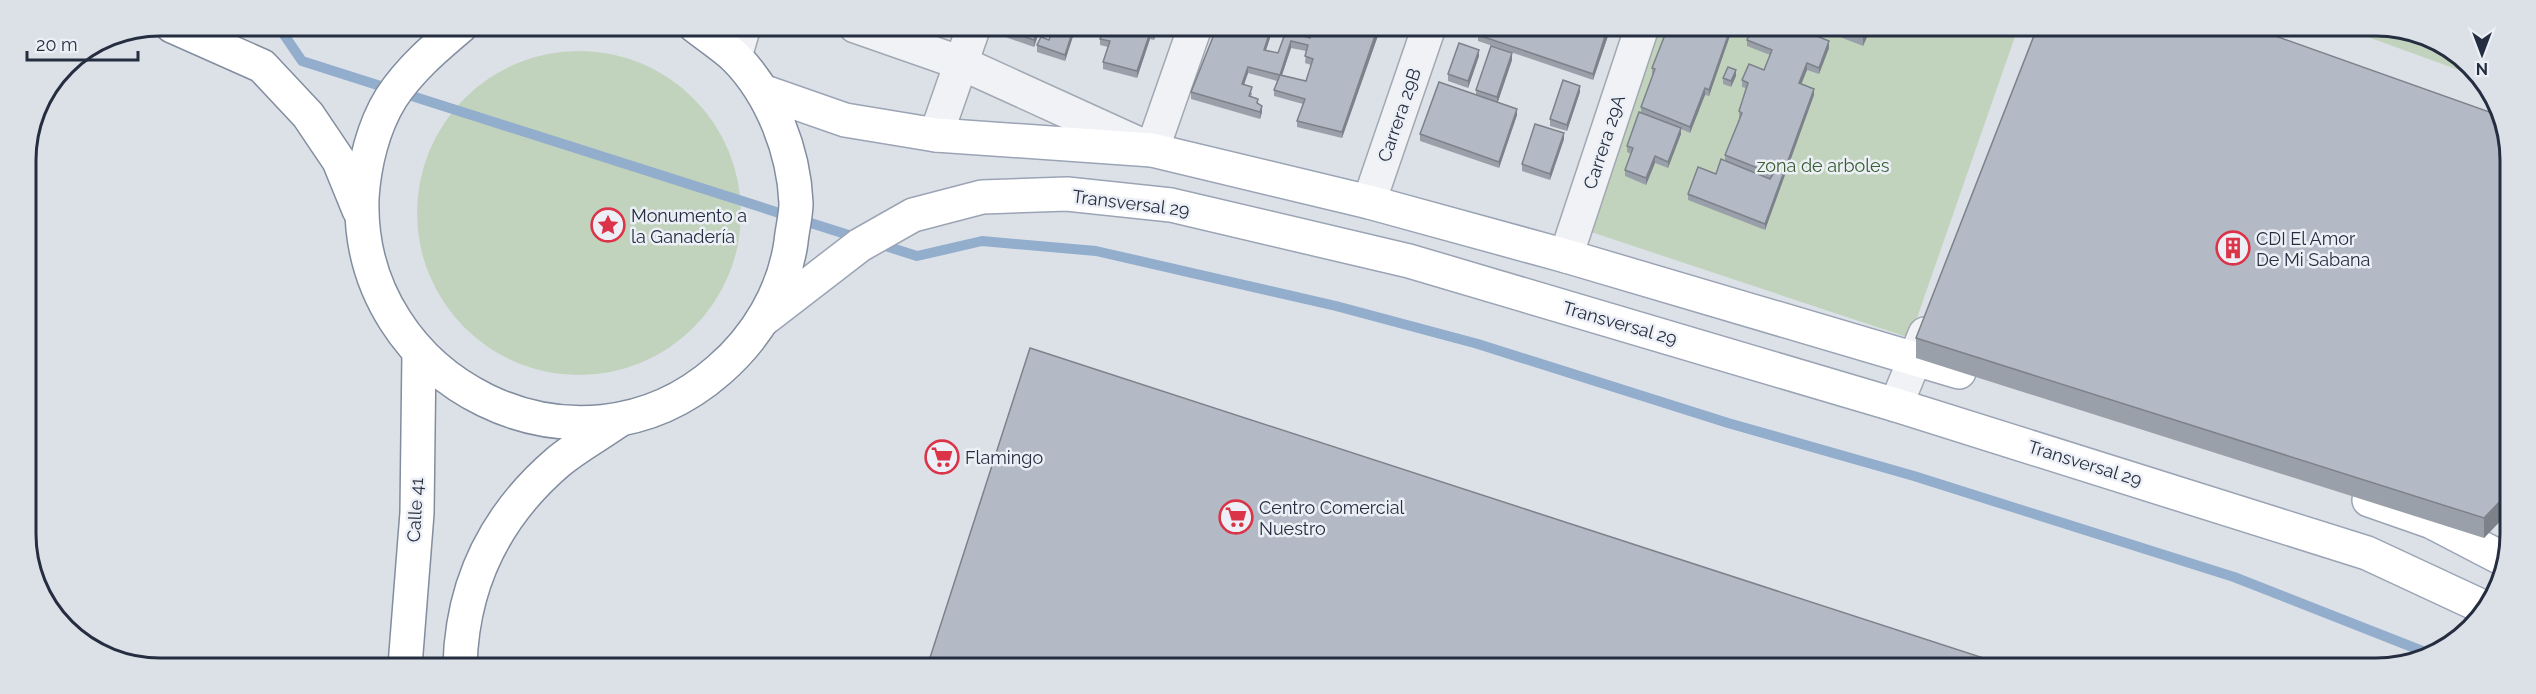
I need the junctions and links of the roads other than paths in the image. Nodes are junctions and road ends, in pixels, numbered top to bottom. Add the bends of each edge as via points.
1 (194, 36) edge
2 (449, 36) edge
3 (708, 36) edge
4 (741, 36) edge
5 (884, 36) edge
6 (970, 36) edge
7 (1192, 36) edge
8 (1426, 36) edge
9 (1639, 36) edge
10 (735, 57) junction
11 (961, 63) junction
12 (762, 91) junction
13 (936, 135) junction
14 (1152, 150) junction
15 (1369, 202) junction
16 (362, 218) junction
17 (1566, 256) junction
18 (1937, 303) edge
19 (764, 319) junction
20 (419, 353) junction
21 (1916, 358) junction
22 (1984, 379) edge
23 (1896, 405) junction
24 (622, 418) junction
25 (2344, 491) edge
26 (2498, 556) edge
27 (2478, 605) edge
28 (406, 658) edge
29 (460, 658) edge

1 - 16 main road via 262,66 308,115 339,161
2 - 16 main road via 422,58 390,99 370,146
3 - 10 main road
4 - 10 street
5 - 11 street
6 - 11 street
7 - 14 street
8 - 15 street, Carrera 29B
9 - 17 street, Carrera 29A
10 - 12 main road
11 - 13 street
11 - 14 street
12 - 13 main road via 845,120
12 - 19 main road via 787,145 796,204 788,264
13 - 14 main road
14 - 15 main road
15 - 17 main road
16 - 20 main road via 367,255 378,290 396,324
17 - 21 main road
18 - 21 street
19 - 23 main road, Transversal 29 via 860,244 913,215 982,197 1067,194 1171,205 1409,261
19 - 24 main road via 737,354 704,383 665,405
20 - 24 main road via 446,379 512,413 548,421 586,423
20 - 28 main road, Calle 41 via 417,513
21 - 22 main road
21 - 23 street
23 - 27 main road, Transversal 29 via 2367,553
24 - 29 main road via 558,462 521,498 493,536 471,587
25 - 26 main road via 2432,522

